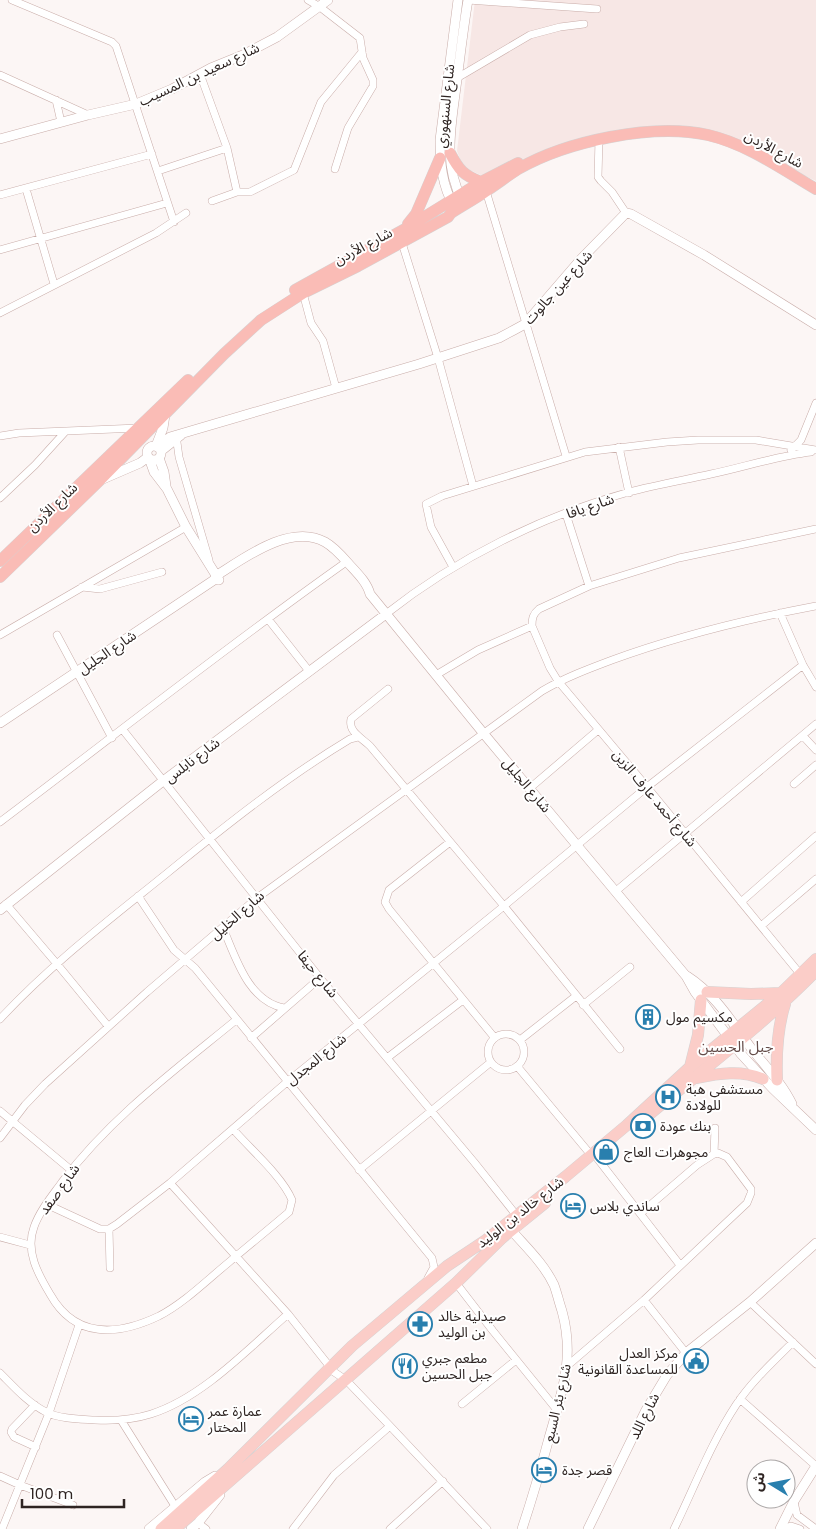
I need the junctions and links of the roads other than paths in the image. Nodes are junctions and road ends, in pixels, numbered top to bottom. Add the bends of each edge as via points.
1 (12, 0) edge
2 (308, 0) edge
3 (328, 0) edge
4 (458, 0) edge
5 (468, 0) edge
6 (320, 7) junction
7 (596, 9) dead end
8 (584, 24) dead end
9 (362, 52) junction
10 (200, 74) junction
11 (0, 75) edge
12 (457, 78) junction
13 (451, 89) junction
14 (56, 100) junction
15 (136, 104) junction
16 (88, 115) junction
17 (61, 122) junction
18 (0, 139) edge
19 (599, 139) junction
20 (227, 148) junction
21 (152, 154) junction
22 (445, 156) junction
23 (335, 169) dead end
24 (158, 172) junction
25 (816, 182) edge
26 (484, 187) junction
27 (26, 189) junction
28 (816, 189) edge
29 (237, 192) junction
30 (0, 195) edge
31 (212, 201) dead end
32 (167, 203) junction
33 (458, 203) junction
34 (186, 213) dead end
35 (626, 214) junction
36 (174, 222) junction
37 (405, 229) junction
38 (41, 239) junction
39 (402, 243) junction
40 (0, 250) edge
41 (54, 284) junction
42 (303, 293) junction
43 (0, 313) edge
44 (526, 323) junction
45 (816, 325) edge
46 (438, 358) junction
47 (336, 388) junction
48 (816, 402) edge
49 (165, 415) junction
50 (138, 428) junction
51 (65, 432) junction
52 (0, 436) edge
53 (178, 436) junction
54 (619, 447) junction
55 (793, 447) junction
56 (816, 450) edge
57 (155, 453) junction
58 (566, 456) junction
59 (787, 456) junction
60 (100, 480) junction
61 (473, 486) junction
62 (629, 493) junction
63 (0, 498) edge
64 (566, 514) junction
65 (186, 527) junction
66 (816, 529) edge
67 (0, 561) edge
68 (342, 565) junction
69 (453, 567) junction
70 (162, 572) dead end
71 (0, 577) edge
72 (215, 577) junction
73 (589, 586) junction
74 (82, 587) junction
75 (370, 594) junction
76 (816, 606) edge
77 (780, 613) junction
78 (386, 614) junction
79 (268, 619) junction
80 (532, 626) junction
81 (57, 635) dead end
82 (0, 636) edge
83 (803, 665) junction
84 (309, 671) junction
85 (76, 673) junction
86 (436, 675) junction
87 (558, 681) junction
88 (816, 687) edge
89 (388, 689) dead end
90 (0, 723) edge
91 (816, 724) edge
92 (123, 730) junction
93 (598, 730) junction
94 (484, 734) junction
95 (803, 736) junction
96 (358, 737) junction
97 (112, 738) junction
98 (816, 750) edge
99 (816, 765) edge
100 (163, 781) junction
101 (794, 784) dead end
102 (647, 787) junction
103 (530, 788) junction
104 (407, 790) junction
105 (0, 822) edge
106 (684, 833) junction
107 (816, 836) edge
108 (210, 839) junction
109 (450, 842) junction
110 (577, 845) junction
111 (816, 879) edge
112 (616, 891) junction
113 (138, 896) junction
114 (256, 898) junction
115 (741, 902) junction
116 (504, 906) junction
117 (3, 907) edge
118 (761, 926) junction
119 (222, 928) junction
120 (816, 959) edge
121 (186, 960) junction
122 (57, 964) junction
123 (433, 964) junction
124 (630, 967) dead end
125 (816, 971) edge
126 (801, 975) junction
127 (320, 978) junction
128 (576, 996) junction
129 (704, 996) junction
130 (784, 997) junction
131 (463, 1000) junction
132 (583, 1005) junction
133 (284, 1008) junction
134 (0, 1018) edge
135 (236, 1020) junction
136 (359, 1024) junction
137 (108, 1026) junction
138 (732, 1032) junction
139 (494, 1037) junction
140 (251, 1038) junction
141 (520, 1040) junction
142 (740, 1042) junction
143 (620, 1049) dead end
144 (387, 1058) junction
145 (491, 1062) junction
146 (517, 1066) junction
147 (690, 1067) junction
148 (696, 1078) junction
149 (764, 1079) junction
150 (777, 1080) junction
151 (287, 1082) junction
152 (793, 1107) junction
153 (0, 1111) edge
154 (431, 1111) junction
155 (12, 1121) junction
156 (715, 1128) dead end
157 (232, 1129) junction
158 (816, 1130) edge
159 (0, 1138) edge
160 (714, 1154) junction
161 (594, 1157) junction
162 (71, 1170) junction
163 (359, 1170) junction
164 (170, 1183) junction
165 (46, 1204) junction
166 (641, 1213) junction
167 (517, 1216) junction
168 (109, 1229) junction
169 (512, 1230) junction
170 (0, 1237) edge
171 (816, 1243) edge
172 (30, 1245) junction
173 (236, 1256) junction
174 (680, 1265) junction
175 (447, 1266) junction
176 (110, 1268) dead end
177 (456, 1283) junction
178 (424, 1285) junction
179 (644, 1300) junction
180 (750, 1302) junction
181 (288, 1314) junction
182 (79, 1325) junction
183 (793, 1342) junction
184 (686, 1353) junction
185 (516, 1360) junction
186 (816, 1364) edge
187 (330, 1366) junction
188 (567, 1366) junction
189 (0, 1373) edge
190 (321, 1378) junction
191 (346, 1380) junction
192 (334, 1390) junction
193 (740, 1399) junction
194 (462, 1404) dead end
195 (35, 1405) junction
196 (557, 1410) junction
197 (49, 1413) junction
198 (121, 1420) junction
199 (390, 1426) junction
200 (36, 1447) junction
201 (816, 1466) edge
202 (232, 1472) junction
203 (0, 1476) edge
204 (443, 1482) junction
205 (20, 1486) junction
206 (203, 1497) junction
207 (796, 1497) edge
208 (73, 1505) dead end
209 (175, 1506) junction
210 (790, 1509) edge
211 (796, 1509) edge
212 (194, 1526) edge
213 (2, 1529) edge
214 (149, 1529) edge
215 (160, 1529) edge
216 (174, 1529) edge
217 (206, 1529) edge
218 (293, 1529) edge
219 (390, 1529) edge
220 (487, 1529) edge
221 (522, 1529) edge
222 (588, 1529) edge
223 (674, 1529) edge
224 (781, 1529) edge
225 (800, 1529) edge
226 (816, 1529) edge

1 - 15 street via 114,44
2 - 6 street
3 - 6 street, شارع سعيد بن المسيب
4 - 13 street, شارع السنهوري
5 - 7 street
5 - 12 street, شارع السنهوري
6 - 9 street via 360,38
6 - 10 street, شارع سعيد بن المسيب via 277,37
8 - 12 street via 530,35
9 - 23 street via 373,86 348,128
9 - 29 street via 321,102 294,170 250,192
10 - 15 street, شارع سعيد بن المسيب
10 - 20 street
11 - 14 street
12 - 13 street, شارع السنهوري
13 - 22 street, شارع السنهوري via 450,135
14 - 16 street
14 - 17 street
15 - 16 street, شارع سعيد بن المسيب
15 - 21 street
16 - 17 street, شارع سعيد بن المسيب
17 - 18 street, شارع سعيد بن المسيب
19 - 26 highway, شارع الأردن via 560,151
19 - 28 highway, شارع الأردن via 668,131 708,135 756,154
19 - 35 street via 598,177
20 - 24 street
20 - 29 street
21 - 24 street
21 - 27 street
22 - 26 highway
22 - 33 street, شارع السنهوري
22 - 37 highway
24 - 32 street
25 - 26 highway, شارع الأردن via 734,137 709,129 677,125 622,129 569,142 505,168
26 - 33 highway, شارع الأردن
26 - 44 street
27 - 30 street
27 - 38 street
29 - 31 street
32 - 36 street
32 - 38 street
33 - 37 highway, شارع الأردن
33 - 39 highway, شارع الأردن via 448,217
34 - 36 street
35 - 44 street, شارع عين جالوت
35 - 45 street via 632,214 704,255
36 - 41 street
37 - 50 highway, شارع الأردن via 291,292 266,310 209,359
38 - 40 street
38 - 41 street
39 - 42 highway, شارع الأردن
39 - 46 street
41 - 43 street
42 - 47 street
42 - 49 highway, شارع الأردن via 252,328
44 - 46 street, شارع عين جالوت via 499,338
44 - 58 street
46 - 47 street, شارع عين جالوت
46 - 61 street
47 - 53 street, شارع عين جالوت
48 - 55 street via 801,440
49 - 57 street
49 - 60 highway, شارع الأردن
50 - 51 street
50 - 67 highway, شارع الأردن
51 - 52 street
51 - 63 street
53 - 57 street, شارع عين جالوت via 167,438
53 - 72 street via 179,457
54 - 55 street via 698,440 756,440
54 - 58 street
54 - 62 street
55 - 56 street
55 - 59 street
56 - 59 street, شارع يافا
57 - 60 street, شارع عين جالوت via 140,464
57 - 65 street via 154,472 167,489
58 - 61 street
59 - 62 street, شارع يافا
60 - 71 highway, شارع الأردن
61 - 69 street via 426,504 430,527
62 - 64 street, شارع يافا
64 - 69 street, شارع يافا via 501,541
64 - 73 street
65 - 72 street
65 - 74 street
66 - 73 street via 679,558
68 - 72 street, شارع الجليل via 327,549 300,540 272,548
68 - 75 street, شارع الجليل
68 - 79 street
69 - 78 street, شارع يافا
70 - 74 street via 100,589
72 - 75 street, شارع الجليل via 257,550 299,537 320,540 337,550 362,578
72 - 85 street, شارع الجليل
73 - 80 street via 536,612
74 - 82 street
75 - 78 street, شارع الجليل
76 - 77 street, شارع الخليل
77 - 83 street
77 - 87 street, شارع الخليل via 670,640
78 - 84 street, شارع نابلس
78 - 86 street, شارع الجليل
79 - 84 street
79 - 92 street
80 - 86 street via 478,650
80 - 87 street, شارع أحمد عارف الزين
81 - 85 street
83 - 88 street
83 - 102 street, شارع المجدل
84 - 100 street, شارع نابلس
85 - 90 street, شارع الجليل
85 - 97 street
86 - 94 street, شارع الجليل
87 - 93 street, شارع أحمد عارف الزين
87 - 94 street, شارع الخليل
89 - 96 street via 350,719
91 - 95 street
92 - 97 street
92 - 100 street, شارع حيفا
93 - 102 street, شارع أحمد عارف الزين
93 - 103 street
94 - 103 street, شارع الجليل
94 - 104 street, شارع الخليل
95 - 98 street
95 - 106 street
96 - 104 street via 370,746
96 - 108 street via 302,769
97 - 105 street
99 - 101 street
100 - 108 street, شارع حيفا
100 - 117 street, شارع نابلس
102 - 106 street, شارع أحمد عارف الزين
102 - 110 street, شارع المجدل
103 - 110 street, شارع الجليل
104 - 109 street
104 - 114 street, شارع الخليل
106 - 112 street
106 - 115 street, شارع أحمد عارف الزين
107 - 115 street
108 - 113 street
108 - 114 street, شارع حيفا
109 - 116 street
109 - 123 street via 394,886 385,902
110 - 112 street, شارع الجليل
110 - 116 street, شارع المجدل
111 - 118 street
112 - 129 street, شارع الجليل
113 - 121 street via 174,950
113 - 122 street
114 - 119 street, شارع الخليل
114 - 127 street, شارع حيفا
115 - 118 street, شارع أحمد عارف الزين
116 - 123 street, شارع المجدل
116 - 128 street
117 - 122 street
118 - 126 street, شارع أحمد عارف الزين
119 - 121 street, شارع الخليل
119 - 133 street via 252,987 268,1003
120 - 126 main road, شارع خالد بن الوليد
121 - 135 street
121 - 137 street, شارع الخليل
122 - 134 street
122 - 137 street
123 - 131 street
123 - 136 street, شارع المجدل
124 - 132 street
125 - 130 main road, شارع خالد بن الوليد
126 - 130 main road, شارع خالد بن الوليد
127 - 133 street
127 - 136 street, شارع حيفا
128 - 132 street
128 - 141 street
129 - 130 main road via 751,994
129 - 138 street, شارع الجليل
129 - 147 main road
130 - 138 main road, شارع خالد بن الوليد
130 - 142 main road, شارع خالد بن الوليد
130 - 150 main road via 777,1040
131 - 139 street
131 - 144 street
132 - 143 street
133 - 140 street
135 - 140 street
135 - 162 street, شارع صفد via 130,1108
136 - 144 street, شارع حيفا
136 - 151 street, شارع المجدل
137 - 155 street, شارع الخليل via 45,1084
138 - 142 street, شارع الجليل
138 - 147 main road, شارع خالد بن الوليد
139 - 141 street via 505,1033
139 - 145 street via 488,1049
140 - 151 street
141 - 146 street via 524,1054
142 - 148 main road, شارع خالد بن الوليد
142 - 149 street
142 - 150 street
144 - 154 street, شارع حيفا
145 - 146 street via 503,1070
145 - 154 street
146 - 161 street
147 - 161 main road, شارع خالد بن الوليد
148 - 149 main road via 729,1073
148 - 161 main road, شارع خالد بن الوليد
149 - 152 street
150 - 152 street
151 - 157 street, شارع المجدل
151 - 163 street
152 - 158 street
153 - 155 street
154 - 163 street
154 - 167 street, شارع حيفا
155 - 159 street, شارع الخليل
155 - 162 street
156 - 160 street
157 - 164 street, شارع المجدل
157 - 173 street via 280,1181 292,1200 289,1212
160 - 166 street
160 - 174 street via 727,1157 747,1182 751,1193 747,1203
161 - 166 street
161 - 167 main road, شارع خالد بن الوليد
161 - 169 main road, شارع خالد بن الوليد
162 - 165 street, شارع صفد
163 - 178 street via 432,1258 434,1267
164 - 168 street, شارع المجدل
164 - 173 street
165 - 168 street via 100,1229
165 - 172 street, شارع صفد via 34,1227
166 - 174 street
167 - 175 main road, شارع خالد بن الوليد
168 - 176 street
169 - 177 main road, شارع خالد بن الوليد
169 - 188 street, شارع بئر السبع via 542,1265 554,1286 566,1329
170 - 172 street
171 - 180 street, شارع اللد
172 - 182 street via 35,1264 52,1298
173 - 181 street
173 - 182 street via 183,1300 159,1315 112,1330
174 - 179 street
175 - 177 main road via 455,1271
175 - 178 main road, شارع خالد بن الوليد
177 - 185 street
177 - 191 main road, شارع خالد بن الوليد
178 - 187 main road, شارع خالد بن الوليد
179 - 184 street
179 - 188 street
180 - 183 street
180 - 184 street, شارع اللد
181 - 187 street
181 - 198 street via 188,1397 161,1411
182 - 197 street
183 - 186 street
183 - 193 street
184 - 222 street, شارع اللد via 660,1384
185 - 194 street
185 - 196 street
187 - 190 main road, شارع خالد بن الوليد
187 - 191 street
188 - 196 street, شارع بئر السبع
189 - 195 street
190 - 192 main road via 331,1381
190 - 202 main road, شارع خالد بن الوليد
191 - 192 main road, شارع خالد بن الوليد
191 - 199 street
192 - 202 main road, شارع خالد بن الوليد
193 - 201 street
193 - 223 street
195 - 197 street
195 - 200 street via 11,1432 14,1437
196 - 221 street, شارع بئر السبع
197 - 198 street via 81,1419
197 - 200 street
198 - 209 street
199 - 204 street
199 - 218 street via 334,1474
200 - 205 street
201 - 207 street
202 - 206 main road, شارع خالد بن الوليد
202 - 209 street, شارع خالد بن الوليد via 205,1482
202 - 212 street, شارع خالد بن الوليد
203 - 205 street
204 - 219 street
204 - 220 street
205 - 208 street
205 - 213 street
206 - 215 main road, شارع خالد بن الوليد
206 - 216 main road, شارع خالد بن الوليد
209 - 214 street, شارع خالد بن الوليد
210 - 224 street
211 - 226 street via 797,1515
212 - 217 street
224 - 225 street via 791,1526

